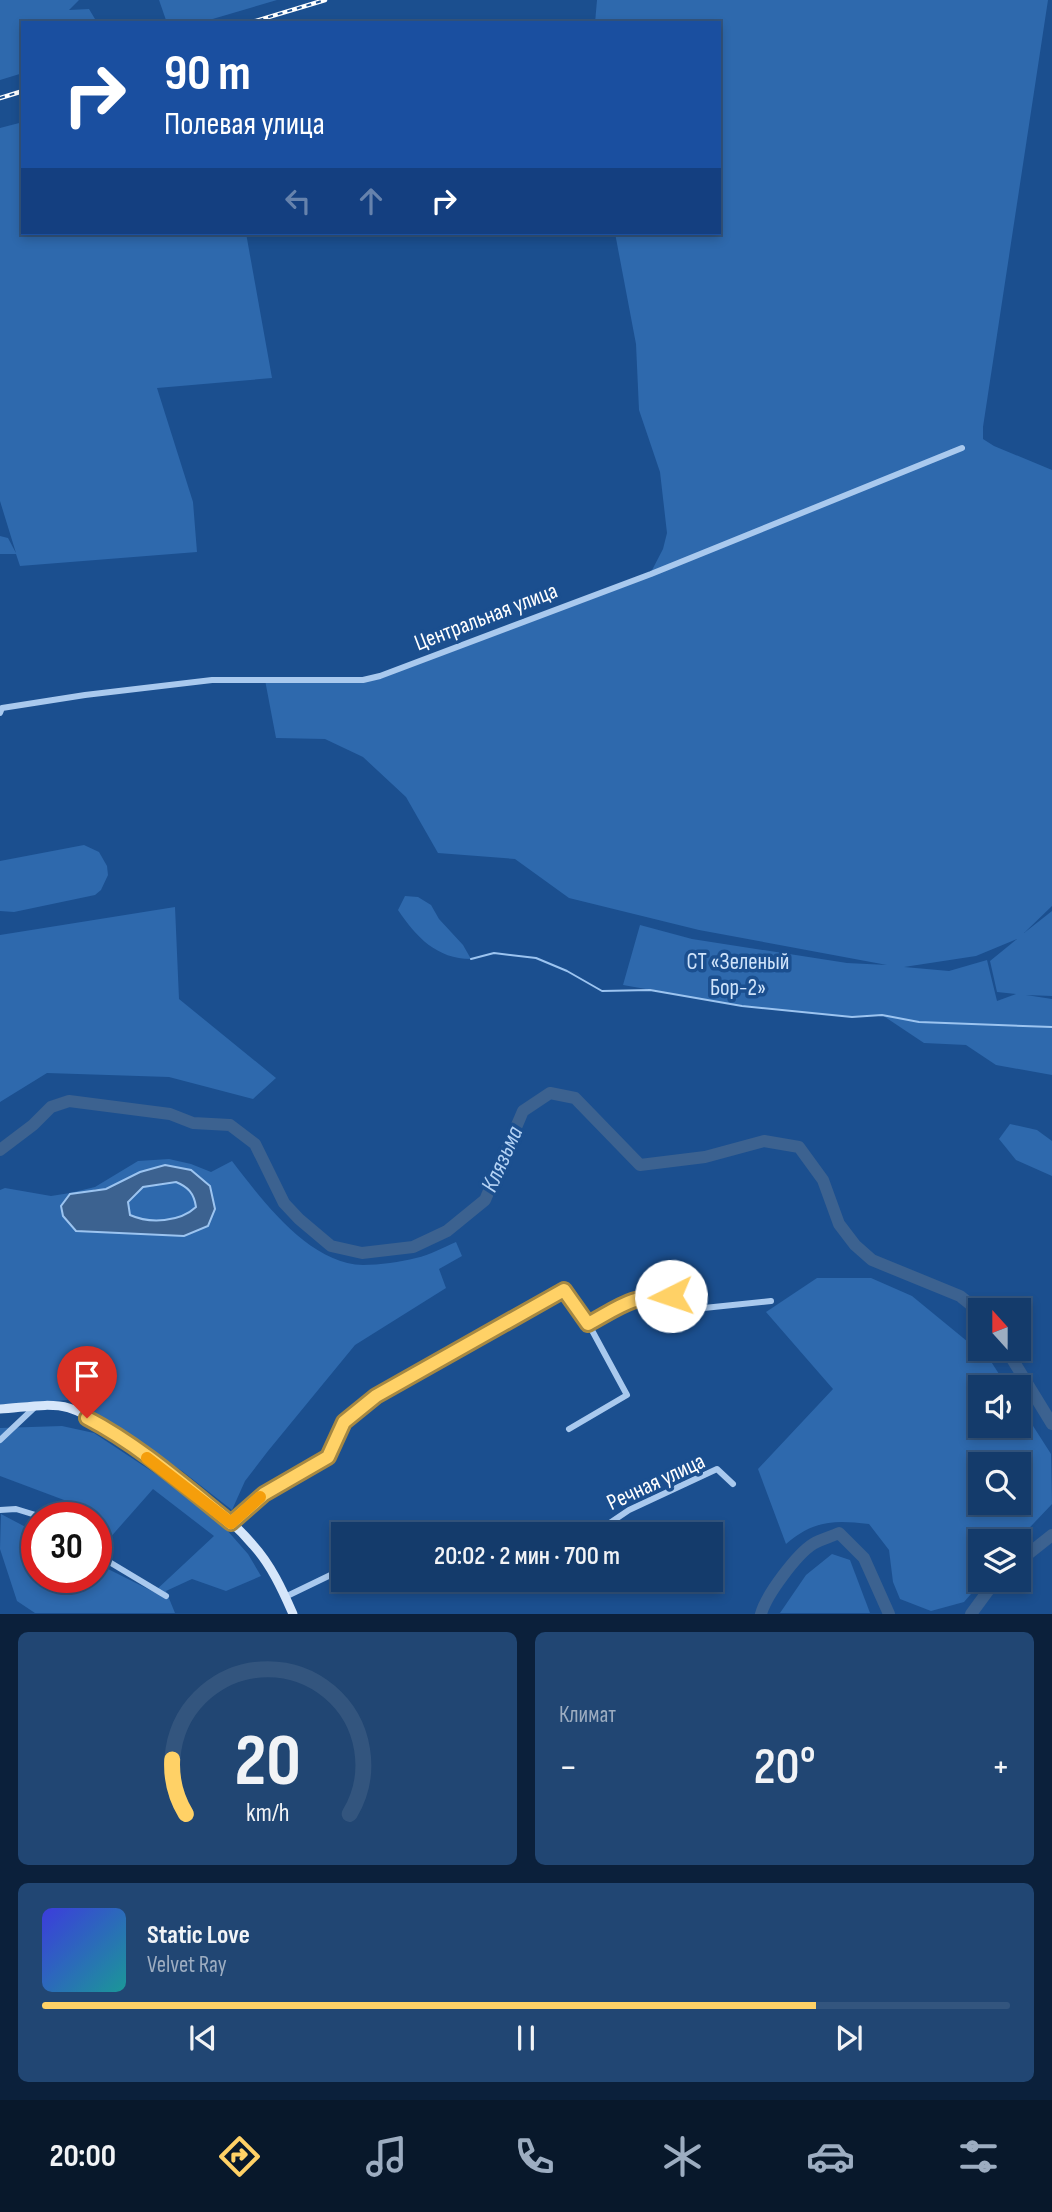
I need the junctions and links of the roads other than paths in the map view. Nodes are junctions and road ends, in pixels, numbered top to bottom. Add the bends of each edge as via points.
1 (961, 448) dead end
2 (0, 713) edge
3 (771, 1301) dead end
4 (588, 1324) junction
5 (35, 1407) junction
6 (0, 1409) edge
7 (569, 1429) dead end
8 (0, 1440) edge
9 (733, 1484) dead end
10 (0, 1510) edge
11 (21, 1511) edge
12 (611, 1522) edge
13 (231, 1523) junction
14 (112, 1564) edge
15 (331, 1575) edge
16 (166, 1596) dead end
17 (285, 1597) junction
18 (293, 1614) edge

1 - 2 street, Центральная улица via 650,574 380,676 363,680 212,680 53,699 2,708
3 - 4 street via 704,1308 695,1297 647,1296
4 - 7 street via 627,1395
4 - 13 street via 564,1290 431,1363 376,1396 344,1422 328,1457 264,1494
5 - 6 main road
5 - 8 street
5 - 13 main road via 69,1408 104,1427
9 - 12 street, Речная улица via 717,1469
10 - 11 street
13 - 17 main road via 253,1544
14 - 16 street
15 - 17 street
17 - 18 main road

